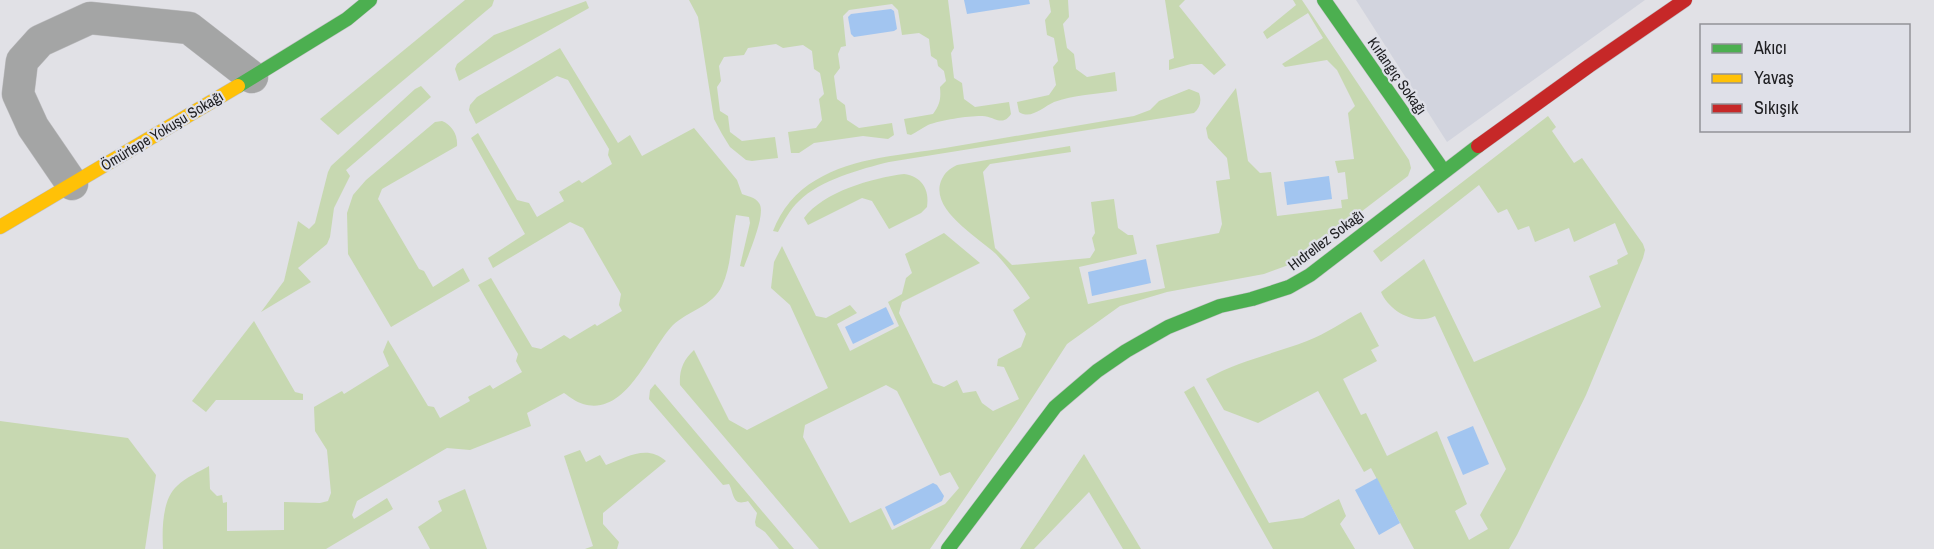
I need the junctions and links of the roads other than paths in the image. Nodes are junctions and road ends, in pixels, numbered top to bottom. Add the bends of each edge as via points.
1 (370, 0) edge
2 (1324, 0) edge
3 (1685, 0) edge
4 (252, 77) junction
5 (1443, 171) junction
6 (72, 184) junction
7 (0, 227) edge
8 (948, 549) edge

1 - 4 street, Ömürtepe Yokuşu Sokağı via 347,19
2 - 5 street, Kırlangıç Sokağı
3 - 5 street, Hıdrellez Sokağı via 1580,70
4 - 6 street, Ömürtepe Yokuşu Sokağı
4 - 6 street via 189,28 90,18 40,41 22,61 18,94 33,127
5 - 8 street, Hıdrellez Sokağı via 1310,275 1289,287 1220,306 1168,327 1097,371 1055,407
6 - 7 street, Ömürtepe Yokuşu Sokağı

